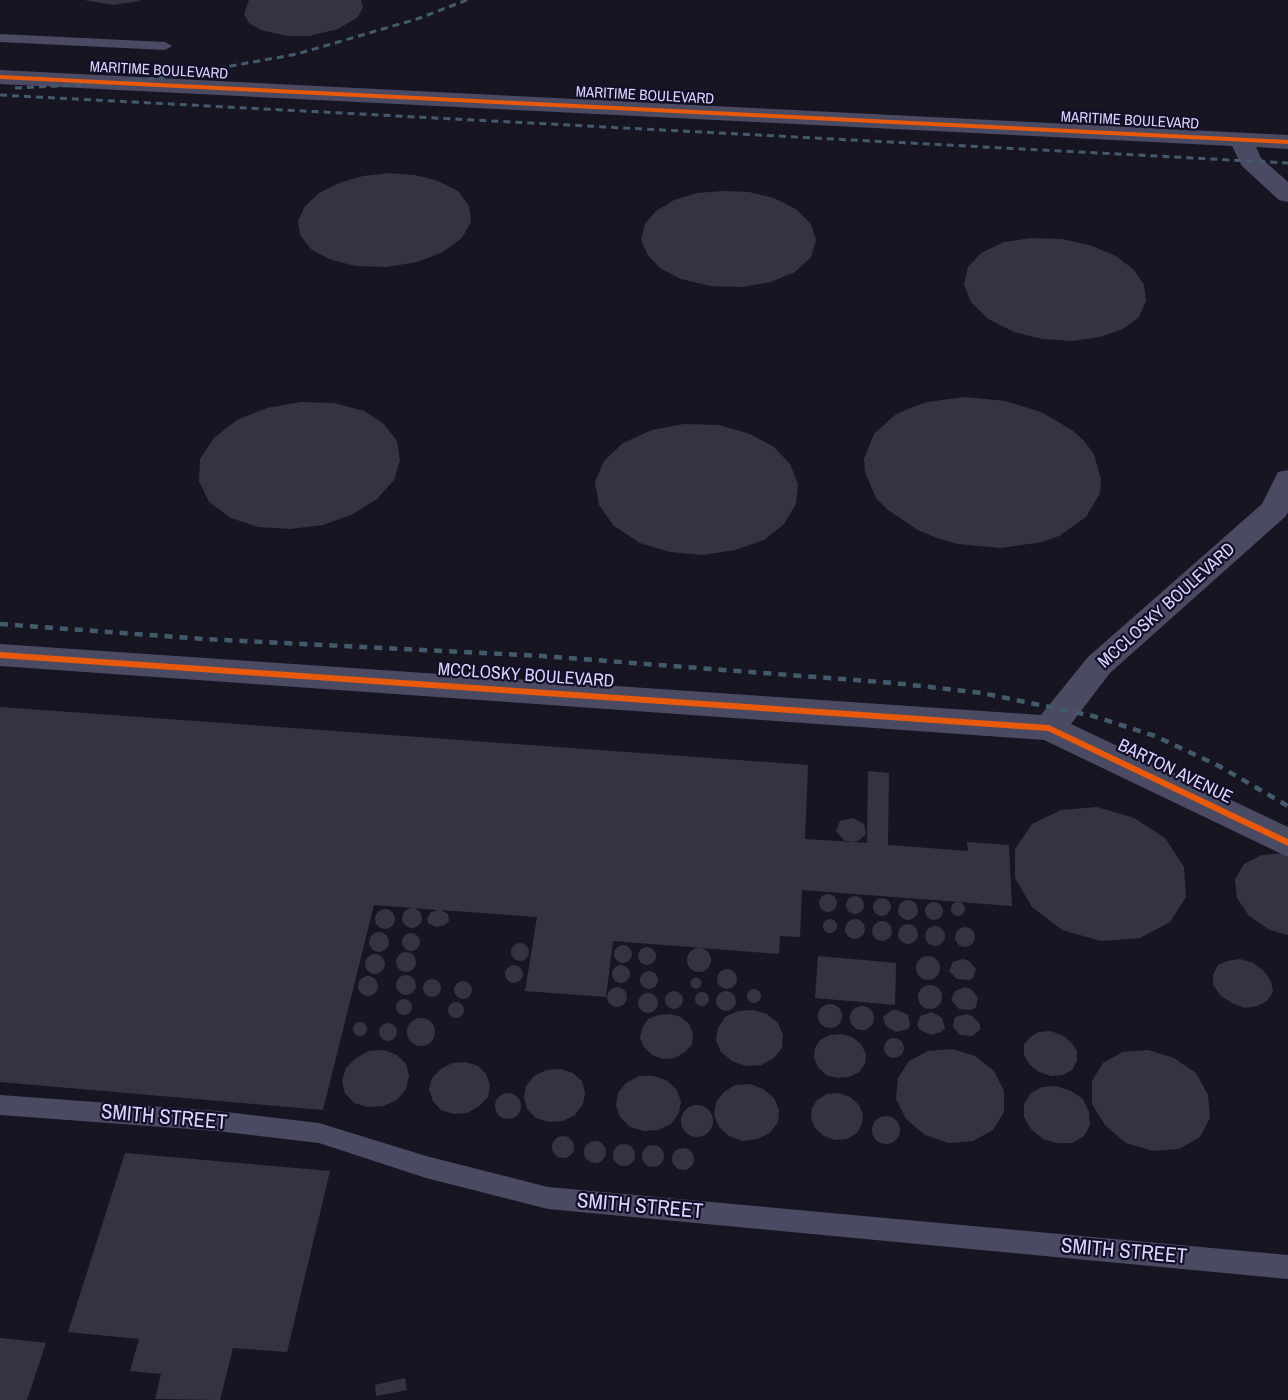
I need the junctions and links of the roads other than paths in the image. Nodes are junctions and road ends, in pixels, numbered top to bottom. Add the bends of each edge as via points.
1 (0, 38) edge
2 (165, 46) dead end
3 (0, 77) edge
4 (1241, 140) junction
5 (1288, 142) edge
6 (1288, 195) edge
7 (1288, 478) edge
8 (0, 655) edge
9 (1049, 728) junction
10 (1288, 843) edge
11 (0, 1105) edge
12 (1288, 1267) edge

1 - 2 lane
3 - 4 street, MARITIME BOULEVARD
4 - 5 street, MARITIME BOULEVARD
4 - 6 street via 1250,161
7 - 9 street, MCCLOSKY BOULEVARD via 1275,509 1099,665
8 - 9 street, MCCLOSKY BOULEVARD
9 - 10 street, BARTON AVENUE
11 - 12 lane, SMITH STREET via 217,1121 319,1133 426,1167 548,1198

